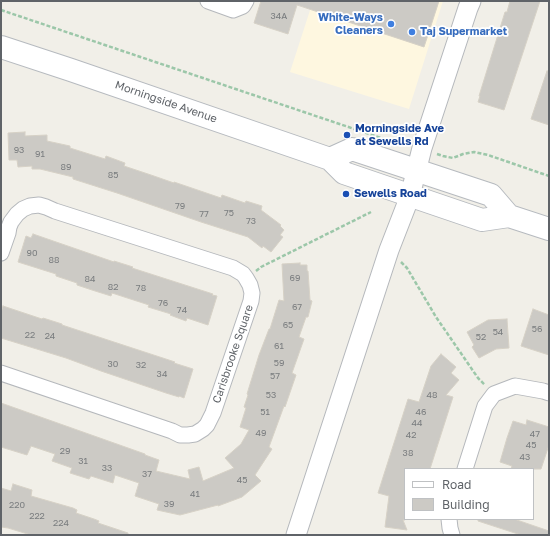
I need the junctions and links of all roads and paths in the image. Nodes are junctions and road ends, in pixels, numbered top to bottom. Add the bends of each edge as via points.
1 (208, 1) edge
2 (246, 1) edge
3 (471, 1) edge
4 (1, 10) edge
5 (1, 47) edge
6 (406, 141) dead end
7 (443, 156) dead end
8 (330, 159) junction
9 (416, 170) junction
10 (549, 176) edge
11 (410, 196) junction
12 (371, 212) dead end
13 (508, 216) junction
14 (549, 229) edge
15 (389, 250) junction
16 (1, 253) edge
17 (246, 278) junction
18 (1, 373) edge
19 (549, 393) edge
20 (494, 394) junction
21 (465, 468) edge
22 (449, 520) edge
23 (296, 535) edge
24 (452, 535) edge

1 - 2 street via 233,10 243,6
3 - 9 street
4 - 6 path via 393,142 403,139
5 - 8 main road, Morningside Avenue
7 - 10 path via 453,158 474,152
8 - 9 main road via 352,148
8 - 11 main road, Morningside Avenue via 344,173
9 - 11 street
9 - 13 main road via 491,195
11 - 13 main road, Morningside Avenue via 482,220
11 - 15 street
12 - 17 path via 260,267
13 - 14 main road, Morningside Avenue
15 - 20 path via 407,268 436,317 478,378
15 - 23 street
16 - 17 street via 8,228 17,214 30,206 38,205 232,268
17 - 18 street, Carisbrooke Square via 252,293 251,301 213,413 207,425 195,434 180,435
19 - 20 street via 515,386
20 - 21 street via 485,406
22 - 24 street

